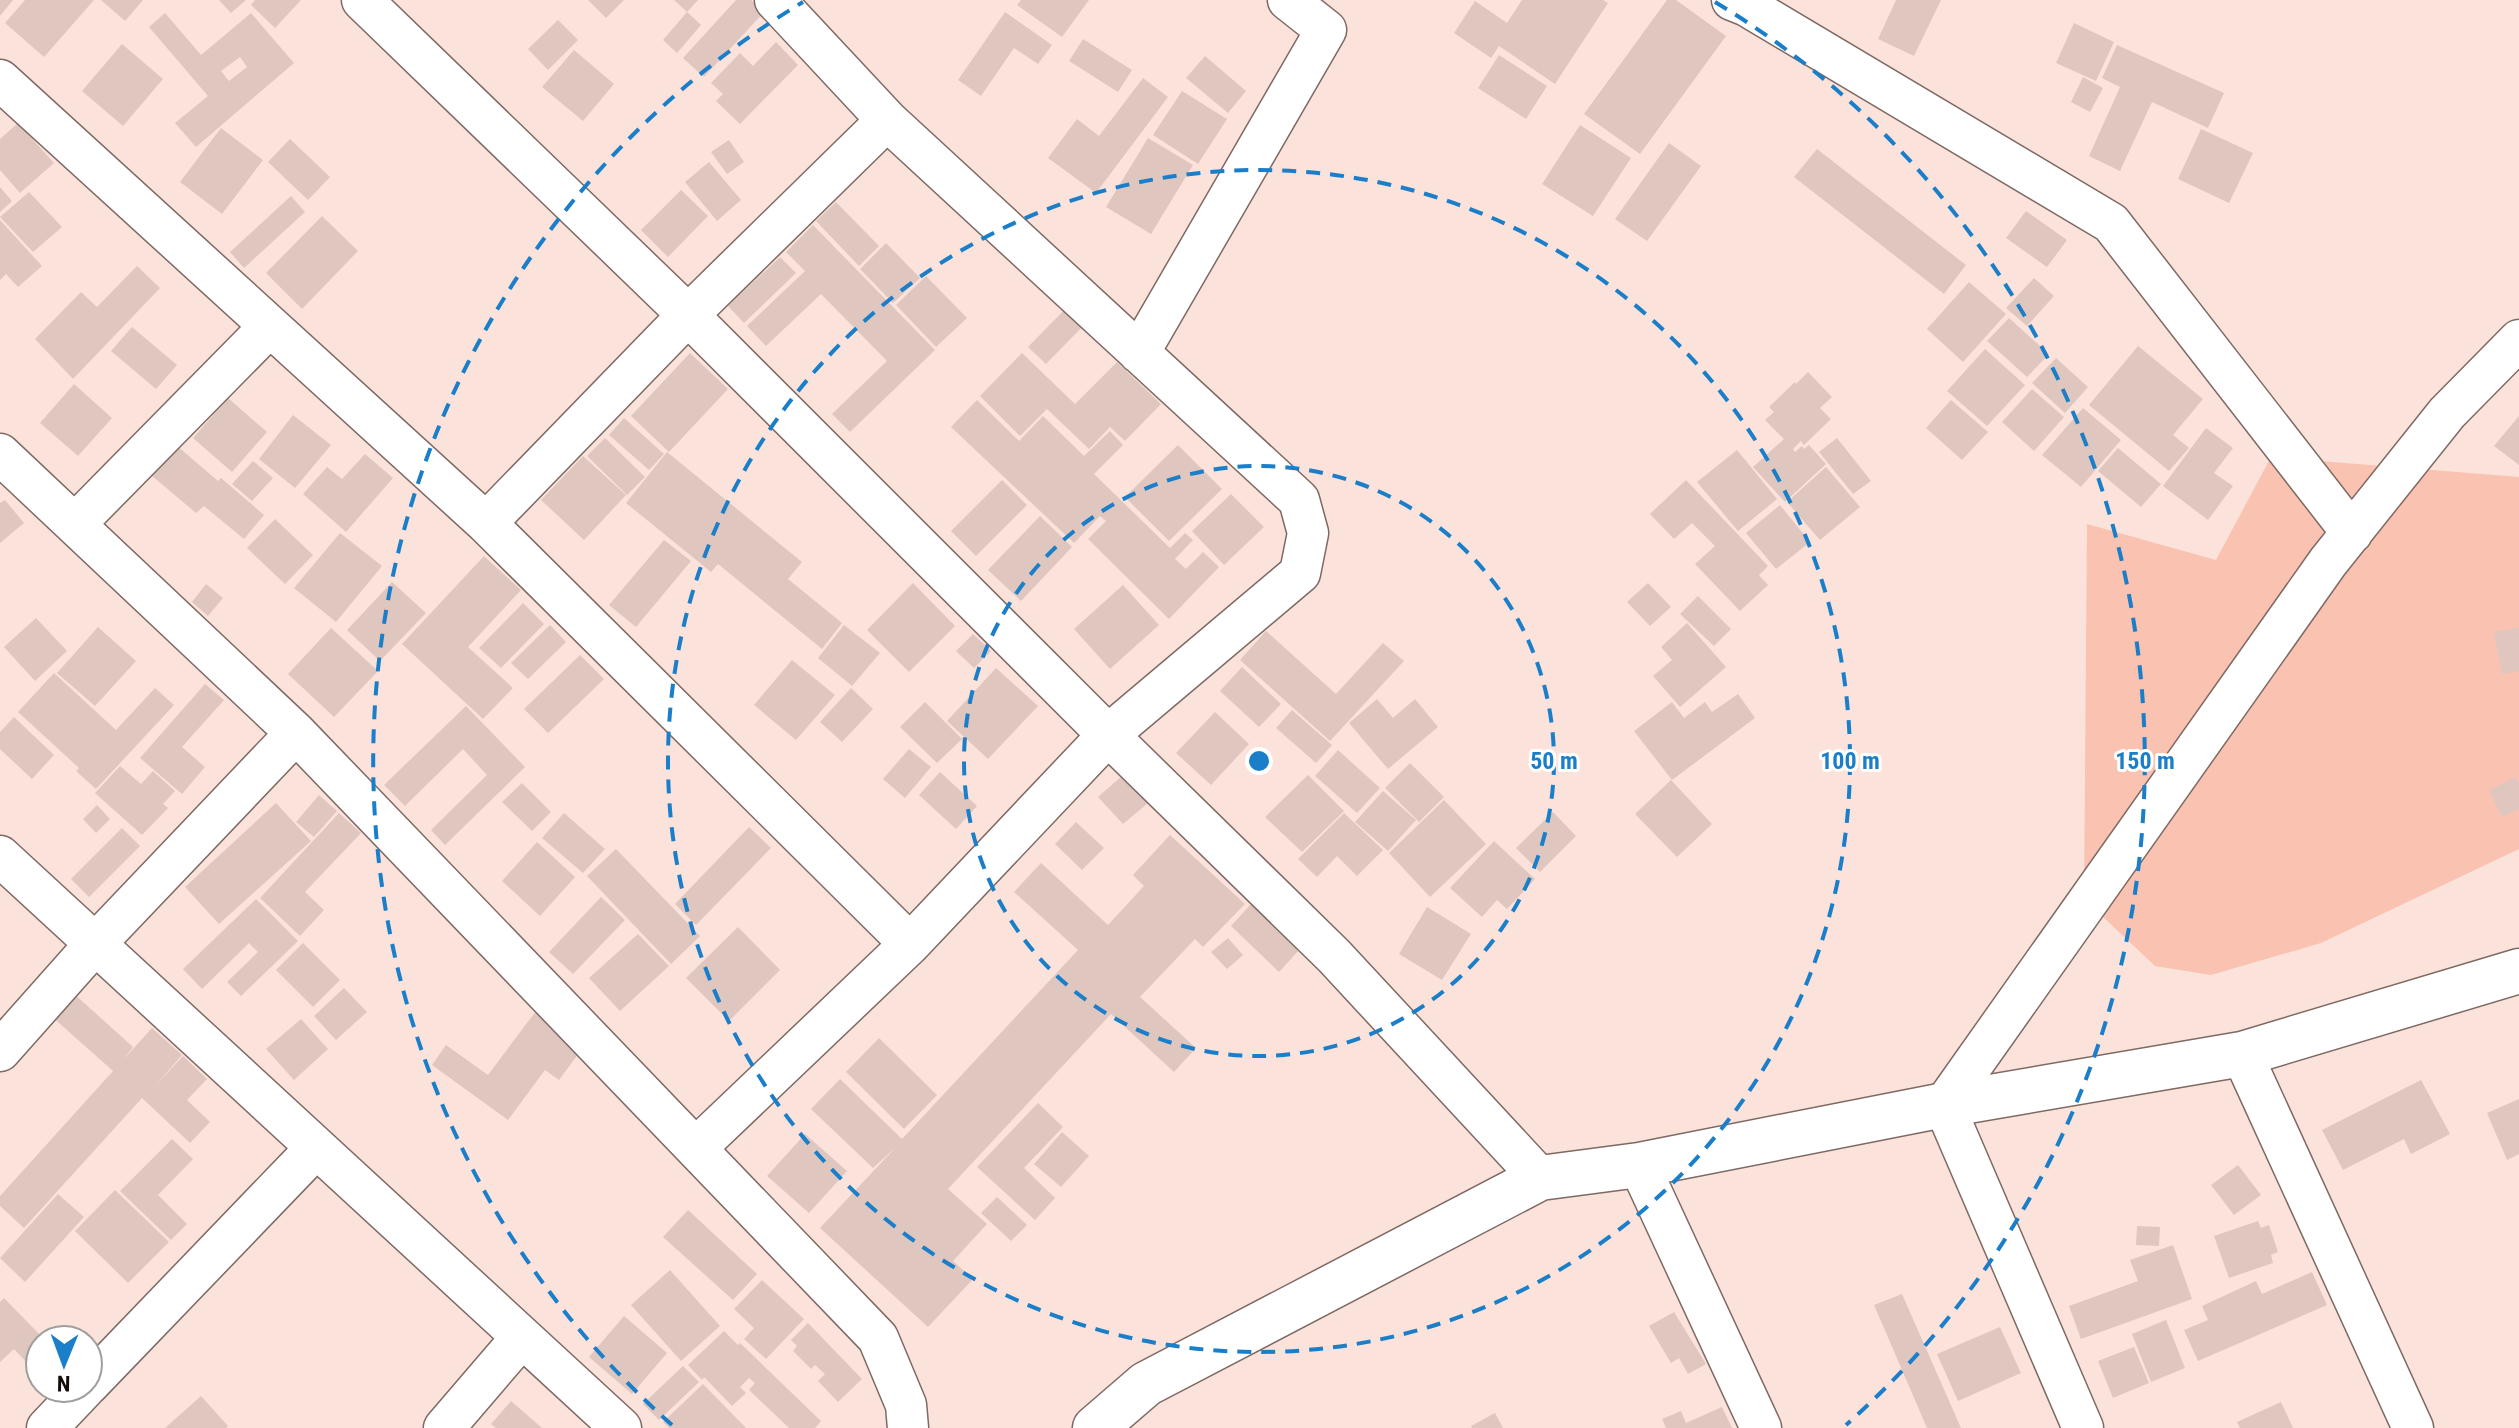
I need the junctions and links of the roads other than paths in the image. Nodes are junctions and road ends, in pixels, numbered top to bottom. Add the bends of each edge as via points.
1 (362, 0) edge
2 (775, 0) edge
3 (1288, 0) edge
4 (1732, 0) edge
5 (0, 80) edge
6 (887, 120) junction
7 (688, 315) junction
8 (270, 326) junction
9 (2519, 340) edge
10 (1139, 353) junction
11 (0, 454) edge
12 (486, 523) junction
13 (75, 524) junction
14 (2352, 533) junction
15 (296, 733) junction
16 (1108, 735) junction
17 (0, 856) edge
18 (95, 944) junction
19 (910, 944) junction
20 (2519, 971) edge
21 (0, 1051) edge
22 (2242, 1054) junction
23 (1944, 1105) junction
24 (316, 1148) junction
25 (696, 1148) junction
26 (1639, 1165) junction
27 (1540, 1178) junction
28 (522, 1337) junction
29 (104, 1369) edge
30 (70, 1404) edge
31 (47, 1428) edge
32 (444, 1428) edge
33 (621, 1428) edge
34 (908, 1428) edge
35 (1095, 1428) edge
36 (1761, 1428) edge
37 (2083, 1428) edge
38 (2413, 1428) edge

1 - 7 street
2 - 6 street
3 - 10 street via 1326,30
4 - 14 street via 2111,223
5 - 8 street
6 - 7 street
6 - 10 street
7 - 12 street
7 - 16 street
8 - 12 street
8 - 13 street
9 - 14 street via 2447,413
10 - 16 street via 1299,500 1308,533 1300,573
11 - 13 street
12 - 19 street
13 - 15 street
14 - 23 street
15 - 18 street
15 - 25 street
16 - 19 street
16 - 27 street via 1334,956
17 - 18 street
18 - 21 street
18 - 24 street
19 - 25 street
20 - 22 main road
22 - 23 main road
22 - 38 street
23 - 26 main road
23 - 37 street
24 - 28 street
24 - 29 street
25 - 34 street via 878,1338 906,1405
26 - 27 main road
26 - 36 street
27 - 35 main road via 1146,1384
28 - 32 street
28 - 33 street
30 - 31 street

